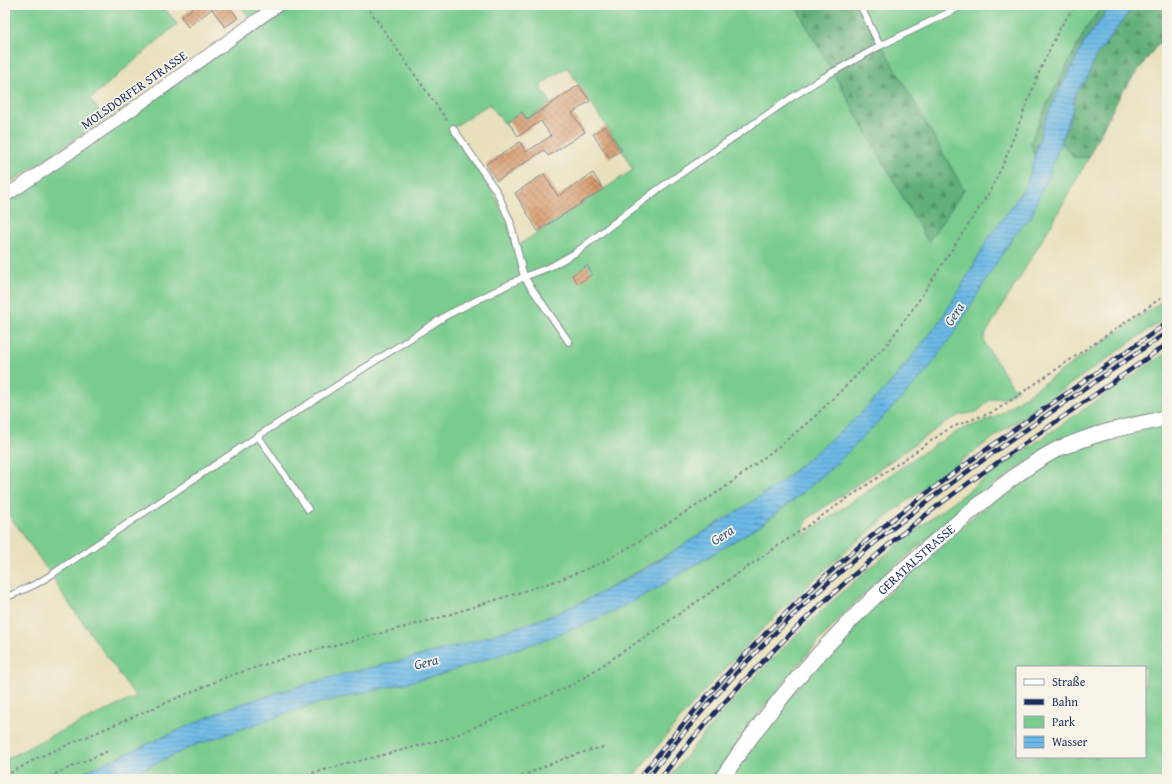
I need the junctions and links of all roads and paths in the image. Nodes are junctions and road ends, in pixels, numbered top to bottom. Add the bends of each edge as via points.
1 (278, 5) edge
2 (366, 5) edge
3 (860, 5) edge
4 (964, 5) edge
5 (1075, 5) edge
6 (880, 46) junction
7 (453, 128) joint
8 (5, 196) edge
9 (524, 278) junction
10 (1167, 294) edge
11 (569, 342) dead end
12 (1167, 418) edge
13 (258, 436) junction
14 (308, 509) dead end
15 (5, 598) edge
16 (605, 747) dead end
17 (108, 751) dead end
18 (5, 776) edge
19 (44, 779) edge
20 (288, 779) edge
21 (516, 779) edge
22 (722, 779) edge

1 - 8 street, MOLSDORFER STRASSE
2 - 7 path
3 - 6 lane
4 - 6 lane
5 - 18 path via 1060,28 1040,70 990,191 888,343 812,418 720,491 601,563 432,620 292,656 229,676 39,757
6 - 9 lane via 791,98 657,190 575,253
7 - 9 lane via 497,192 510,221
9 - 11 lane
9 - 13 lane via 446,315
10 - 20 path via 995,411 947,430 574,684 449,738
12 - 22 street, GERATALSTRASSE via 1090,436 1055,451 1021,472 973,510 916,557 815,658 761,723
13 - 14 lane
13 - 15 lane via 51,575
16 - 21 path via 556,762
17 - 19 path

